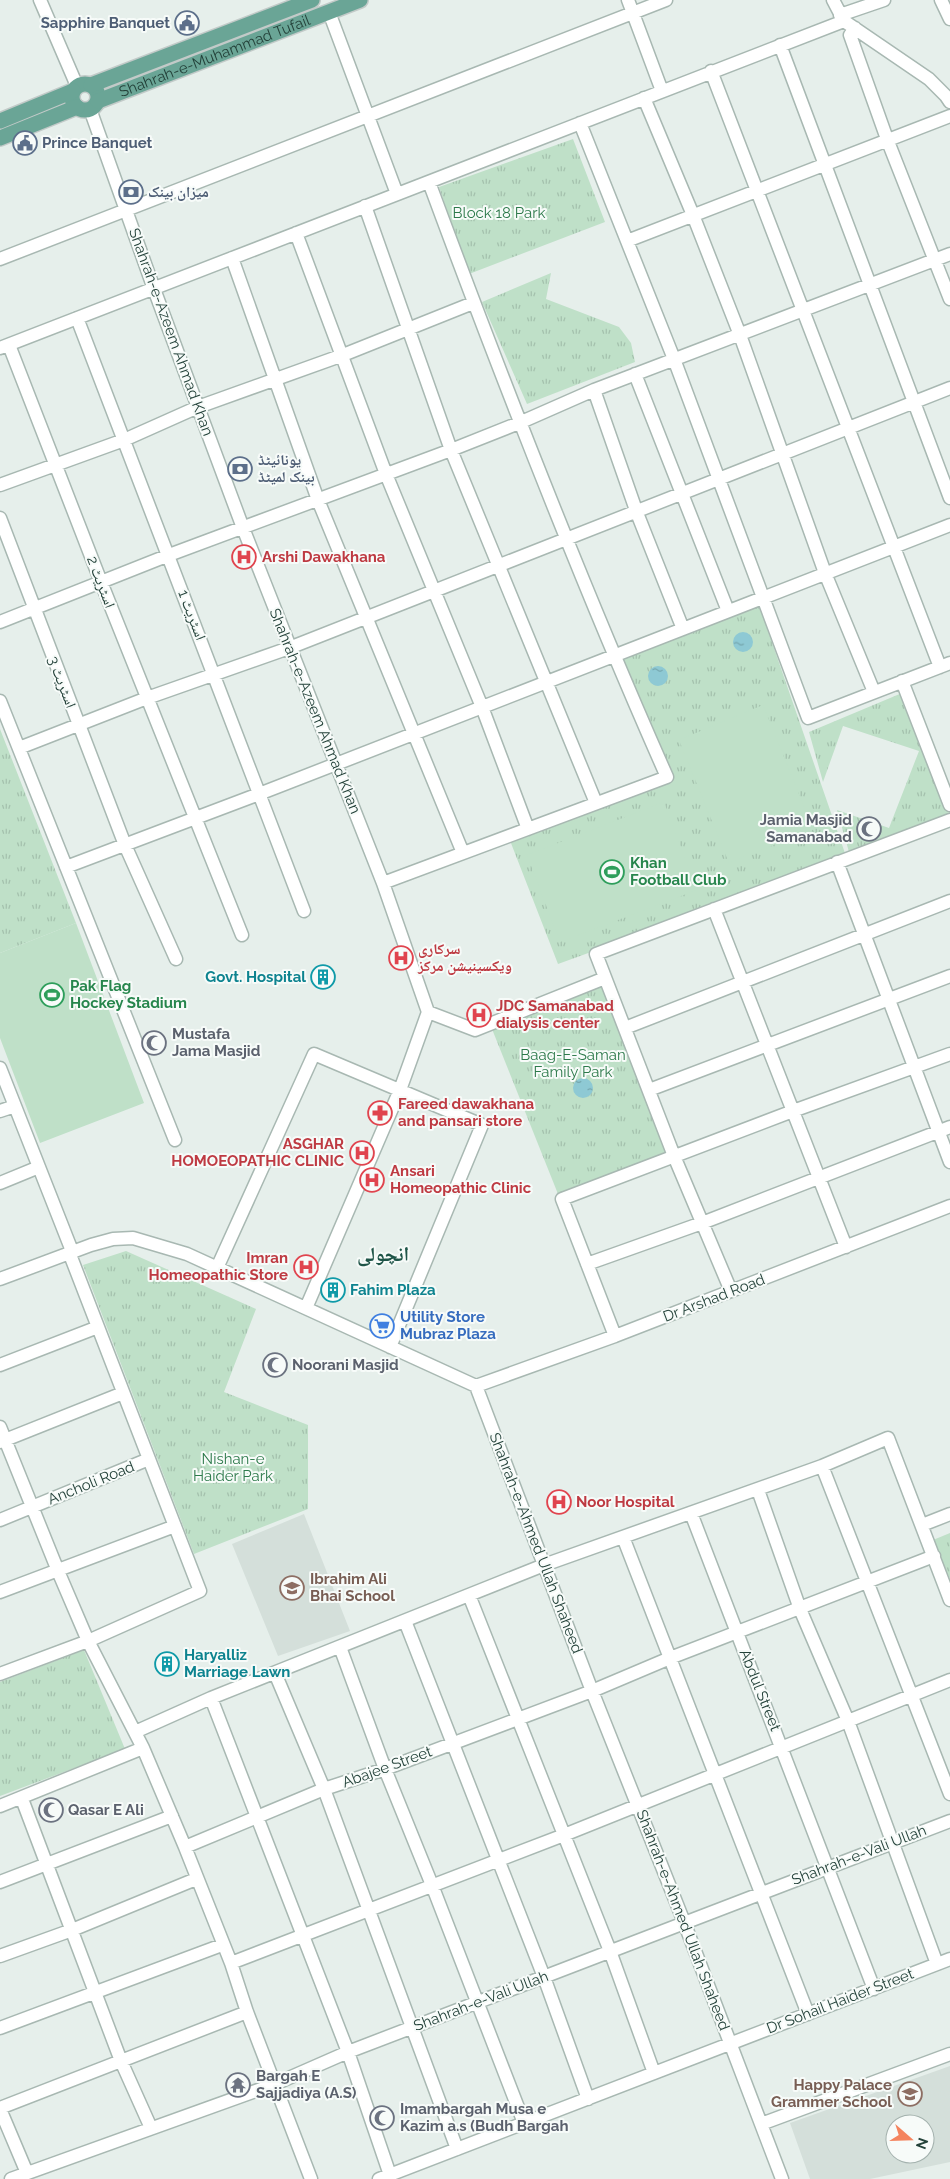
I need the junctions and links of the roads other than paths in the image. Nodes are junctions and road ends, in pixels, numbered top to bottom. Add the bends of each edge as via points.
1 (40, 0) edge
2 (312, 0) edge
3 (628, 0) edge
4 (666, 0) edge
5 (833, 0) edge
6 (884, 0) edge
7 (941, 0) edge
8 (352, 1) edge
9 (329, 12) junction
10 (633, 13) junction
11 (950, 19) edge
12 (846, 21) junction
13 (780, 45) junction
14 (711, 72) junction
15 (80, 87) junction
16 (662, 91) junction
17 (644, 98) junction
18 (950, 102) edge
19 (88, 106) junction
20 (369, 116) junction
21 (950, 116) edge
22 (0, 121) edge
23 (580, 123) junction
24 (0, 138) edge
25 (887, 139) junction
26 (824, 163) junction
27 (429, 182) junction
28 (756, 190) junction
29 (398, 194) junction
30 (365, 206) junction
31 (126, 210) junction
32 (693, 215) junction
33 (296, 233) junction
34 (627, 241) junction
35 (950, 254) edge
36 (232, 258) junction
37 (0, 259) edge
38 (934, 259) junction
39 (870, 285) junction
40 (154, 289) junction
41 (950, 298) edge
42 (473, 303) junction
43 (804, 309) junction
44 (77, 318) junction
45 (407, 328) junction
46 (740, 335) junction
47 (4, 347) edge
48 (343, 354) junction
49 (674, 359) junction
50 (635, 374) junction
51 (274, 379) junction
52 (950, 388) edge
53 (594, 390) junction
54 (914, 402) junction
55 (198, 407) junction
56 (519, 423) junction
57 (849, 428) junction
58 (124, 440) junction
59 (451, 450) junction
60 (784, 454) junction
61 (56, 465) junction
62 (386, 474) junction
63 (718, 479) junction
64 (0, 485) edge
65 (682, 493) junction
66 (950, 498) edge
67 (318, 500) junction
68 (637, 513) junction
69 (0, 518) edge
70 (950, 525) edge
71 (243, 528) junction
72 (566, 540) junction
73 (894, 547) junction
74 (169, 555) junction
75 (497, 566) junction
76 (825, 573) junction
77 (100, 582) junction
78 (433, 591) junction
79 (763, 597) junction
80 (34, 609) junction
81 (728, 611) junction
82 (366, 617) junction
83 (0, 622) edge
84 (683, 629) junction
85 (289, 648) junction
86 (613, 656) junction
87 (945, 665) edge
88 (214, 674) junction
89 (902, 681) junction
90 (546, 682) junction
91 (874, 692) junction
92 (147, 698) junction
93 (0, 701) edge
94 (482, 707) junction
95 (79, 725) junction
96 (414, 733) junction
97 (19, 748) junction
98 (336, 764) junction
99 (259, 794) junction
100 (596, 803) junction
101 (950, 805) edge
102 (194, 818) junction
103 (950, 820) edge
104 (528, 828) junction
105 (125, 845) junction
106 (463, 853) junction
107 (837, 862) junction
108 (66, 867) junction
109 (383, 883) junction
110 (950, 901) edge
111 (714, 909) junction
112 (304, 911) dead end
113 (242, 934) dead end
114 (864, 935) junction
115 (176, 959) dead end
116 (950, 976) edge
117 (605, 978) junction
118 (742, 982) junction
119 (889, 1001) junction
120 (428, 1012) junction
121 (625, 1028) junction
122 (767, 1045) junction
123 (950, 1054) edge
124 (0, 1068) edge
125 (914, 1068) junction
126 (400, 1090) junction
127 (649, 1090) junction
128 (15, 1106) junction
129 (0, 1111) edge
130 (793, 1111) junction
131 (944, 1129) edge
132 (175, 1140) dead end
133 (674, 1156) junction
134 (950, 1162) edge
135 (39, 1168) junction
136 (818, 1177) junction
137 (0, 1183) edge
138 (950, 1206) edge
139 (702, 1223) junction
140 (846, 1247) junction
141 (70, 1252) junction
142 (587, 1264) junction
143 (217, 1268) junction
144 (0, 1279) edge
145 (731, 1291) junction
146 (306, 1308) junction
147 (98, 1327) junction
148 (615, 1336) junction
149 (390, 1347) junction
150 (0, 1365) edge
151 (476, 1386) junction
152 (123, 1393) junction
153 (0, 1427) edge
154 (3, 1441) edge
155 (149, 1459) junction
156 (822, 1466) junction
157 (758, 1490) junction
158 (32, 1508) junction
159 (691, 1513) junction
160 (950, 1514) edge
161 (0, 1520) edge
162 (922, 1525) junction
163 (175, 1526) junction
164 (623, 1537) junction
165 (934, 1556) junction
166 (544, 1565) junction
167 (58, 1571) junction
168 (867, 1582) junction
169 (0, 1592) edge
170 (469, 1595) junction
171 (950, 1600) edge
172 (800, 1609) junction
173 (405, 1620) junction
174 (737, 1633) junction
175 (88, 1641) junction
176 (340, 1647) junction
177 (670, 1658) junction
178 (274, 1673) junction
179 (0, 1674) edge
180 (950, 1680) edge
181 (592, 1691) junction
182 (913, 1695) junction
183 (211, 1698) junction
184 (517, 1718) junction
185 (848, 1721) junction
186 (135, 1732) junction
187 (453, 1743) junction
188 (143, 1748) junction
189 (782, 1748) junction
190 (385, 1769) junction
191 (714, 1775) junction
192 (324, 1789) junction
193 (950, 1794) edge
194 (22, 1799) junction
195 (638, 1805) junction
196 (0, 1806) edge
197 (172, 1816) junction
198 (256, 1816) junction
199 (950, 1820) edge
200 (564, 1836) junction
201 (891, 1843) junction
202 (185, 1847) junction
203 (499, 1859) junction
204 (47, 1865) junction
205 (828, 1867) junction
206 (196, 1879) junction
207 (0, 1882) edge
208 (432, 1885) junction
209 (761, 1893) junction
210 (368, 1909) junction
211 (684, 1922) junction
212 (72, 1930) junction
213 (303, 1934) junction
214 (222, 1945) junction
215 (610, 1951) junction
216 (0, 1956) edge
217 (950, 1959) edge
218 (231, 1963) junction
219 (937, 1964) junction
220 (544, 1977) junction
221 (874, 1989) junction
222 (96, 1993) junction
223 (477, 2003) junction
224 (247, 2012) junction
225 (808, 2014) junction
226 (0, 2028) edge
227 (412, 2028) junction
228 (730, 2044) junction
229 (348, 2052) junction
230 (950, 2054) edge
231 (121, 2061) junction
232 (654, 2073) junction
233 (274, 2084) junction
234 (588, 2099) junction
235 (0, 2108) edge
236 (524, 2123) junction
237 (761, 2124) junction
238 (152, 2128) junction
239 (457, 2149) junction
240 (27, 2173) junction
241 (384, 2177) edge
242 (11, 2179) edge
243 (311, 2179) edge
244 (782, 2179) edge

1 - 15 street
2 - 15 main road, Shahrah-e-Muhammad Tufail
3 - 10 street
4 - 10 street
5 - 12 street
6 - 12 street
7 - 11 street
8 - 9 main road, Shahrah-e-Muhammad Tufail
9 - 19 main road, Shahrah-e-Muhammad Tufail
9 - 20 street
10 - 16 street
10 - 20 street
12 - 13 street
12 - 18 street via 930,80
12 - 25 street
13 - 14 street
13 - 26 street
14 - 16 street
14 - 28 street
15 - 19 main road via 72,100
15 - 19 main road via 97,92
15 - 22 main road, Shahrah-e-Muhammad Tufail
16 - 17 street
17 - 23 street
17 - 32 street
19 - 24 main road, Shahrah-e-Muhammad Tufail
19 - 31 street, Shahrah-e-Azeem Ahmad Khan
20 - 29 street
20 - 31 street
21 - 25 street
23 - 27 street
23 - 34 street
25 - 26 street
25 - 38 street
26 - 28 street
26 - 39 street
27 - 29 street
27 - 42 street
28 - 32 street
28 - 43 street
29 - 30 street
30 - 33 street
30 - 45 street
31 - 37 street
31 - 40 street, Shahrah-e-Azeem Ahmad Khan
32 - 34 street
32 - 46 street
33 - 36 street
33 - 48 street
34 - 49 street
35 - 38 street
36 - 40 street
36 - 51 street
38 - 39 street
38 - 41 street
39 - 43 street
39 - 54 street
40 - 44 street
40 - 55 street, Shahrah-e-Azeem Ahmad Khan
42 - 45 street
42 - 56 street
43 - 46 street
43 - 57 street
44 - 47 street
44 - 58 street, اسٹریٹ 1
45 - 48 street
45 - 59 street
46 - 49 street
46 - 60 street
47 - 61 street, اسٹریٹ 2
48 - 51 street
48 - 62 street
49 - 50 street
49 - 63 street
50 - 53 street
50 - 65 street
51 - 55 street
51 - 67 street
52 - 54 street
53 - 56 street
53 - 68 street
54 - 57 street
54 - 66 street
55 - 58 street
55 - 71 street, Shahrah-e-Azeem Ahmad Khan
56 - 59 street
56 - 72 street
57 - 60 street
57 - 73 street
58 - 61 street
58 - 74 street, اسٹریٹ 1
59 - 62 street
59 - 75 street
60 - 63 street
60 - 76 street
61 - 64 street
61 - 77 street, اسٹریٹ 2
62 - 67 street
62 - 78 street
63 - 65 street
63 - 79 street
65 - 68 street
65 - 81 street
67 - 71 street
67 - 82 street
68 - 72 street
68 - 84 street
69 - 80 street, اسٹریٹ 3
70 - 73 street
71 - 74 street
71 - 85 street, Shahrah-e-Azeem Ahmad Khan
72 - 75 street
72 - 86 street
73 - 76 street
73 - 87 street
74 - 77 street
74 - 88 street, اسٹریٹ 1
75 - 78 street
75 - 90 street
76 - 79 street
76 - 91 street
77 - 80 street
77 - 92 street, اسٹریٹ 2
78 - 82 street
78 - 94 street
79 - 81 street
79 - 91 street via 808,718
80 - 83 street
80 - 95 street, اسٹریٹ 3
81 - 84 street
82 - 85 street
82 - 96 street
84 - 86 street
85 - 88 street
85 - 98 street, Shahrah-e-Azeem Ahmad Khan
86 - 90 street
86 - 100 street via 667,777
87 - 89 street
88 - 92 street
88 - 99 street, اسٹریٹ 1
89 - 91 street
89 - 101 street
90 - 94 street
90 - 100 street
92 - 95 street
92 - 102 street, اسٹریٹ 2
93 - 97 street
94 - 96 street
94 - 104 street
95 - 97 street
95 - 105 street, اسٹریٹ 3
96 - 98 street
96 - 106 street
97 - 108 street
98 - 99 street
98 - 109 street, Shahrah-e-Azeem Ahmad Khan
99 - 102 street
99 - 112 street, اسٹریٹ 1
100 - 104 street
102 - 105 street
102 - 113 street, اسٹریٹ 2
103 - 107 street
104 - 106 street
105 - 108 street
105 - 115 street, اسٹریٹ 3
106 - 109 street
107 - 111 street
107 - 114 street
108 - 132 street
109 - 120 street, Shahrah-e-Azeem Ahmad Khan
110 - 114 street
111 - 117 street via 596,954
111 - 118 street
114 - 118 street
114 - 119 street
116 - 119 street
117 - 120 street via 476,1030
117 - 121 street
118 - 121 street
118 - 122 street
119 - 122 street
119 - 125 street
120 - 126 street
121 - 127 street
122 - 127 street
122 - 130 street
123 - 125 street
124 - 128 street
125 - 130 street
125 - 131 street
126 - 143 street via 314,1054
126 - 146 street
126 - 149 street via 482,1125
127 - 133 street
128 - 129 street
128 - 135 street
130 - 133 street
130 - 136 street
131 - 134 street
131 - 136 street
133 - 139 street
133 - 142 street via 562,1199
135 - 137 street
135 - 141 street
136 - 139 street
136 - 140 street
138 - 140 street, Dr Arshad Road
139 - 142 street
139 - 145 street
140 - 145 street, Dr Arshad Road
141 - 143 street via 113,1239 133,1238 187,1254
141 - 144 street
141 - 147 street
142 - 148 street
143 - 146 street
145 - 148 street, Dr Arshad Road
146 - 149 street
147 - 150 street
147 - 152 street
148 - 151 street, Dr Arshad Road
149 - 151 street
151 - 166 street, Shahrah-e-Ahmed Ullah Shaheed
152 - 154 street
152 - 155 street
153 - 154 street
154 - 158 street
155 - 158 street, Ancholi Road
155 - 163 street
156 - 157 street
156 - 162 street via 888,1438
156 - 168 street
157 - 159 street
157 - 172 street
158 - 161 street, Ancholi Road
158 - 167 street
159 - 164 street
159 - 174 street, Abdul Street
160 - 162 street
162 - 165 street
163 - 167 street
163 - 175 street via 200,1591
164 - 166 street
164 - 177 street
165 - 168 street, Abajee Street
165 - 171 street
166 - 170 street
166 - 181 street, Shahrah-e-Ahmed Ullah Shaheed
167 - 169 street
167 - 175 street
168 - 172 street, Abajee Street
168 - 182 street
170 - 173 street
170 - 184 street
172 - 174 street, Abajee Street
172 - 185 street
173 - 176 street
173 - 187 street
174 - 177 street, Abajee Street
174 - 189 street, Abdul Street
175 - 179 street
175 - 186 street
176 - 178 street
176 - 190 street
177 - 181 street, Abajee Street
177 - 191 street
178 - 183 street
178 - 192 street
180 - 182 street
181 - 184 street, Abajee Street
181 - 195 street, Shahrah-e-Ahmed Ullah Shaheed
182 - 185 street
182 - 193 street
183 - 186 street
183 - 198 street
184 - 187 street, Abajee Street
184 - 200 street
185 - 189 street
185 - 201 street
186 - 188 street
187 - 190 street, Abajee Street
187 - 203 street
188 - 194 street
188 - 197 street
189 - 191 street
189 - 205 street, Abdul Street
190 - 192 street, Abajee Street
190 - 208 street
191 - 195 street
191 - 209 street
192 - 198 street, Abajee Street
192 - 210 street
194 - 196 street
194 - 204 street
195 - 200 street
195 - 211 street, Shahrah-e-Ahmed Ullah Shaheed
197 - 202 street
197 - 204 street
198 - 202 street, Abajee Street
198 - 213 street
199 - 201 street, Shahrah-e-Vali Ullah
200 - 203 street
200 - 215 street
201 - 205 street, Shahrah-e-Vali Ullah
201 - 219 street
202 - 206 street
203 - 208 street
203 - 220 street
204 - 207 street
204 - 212 street
205 - 209 street, Shahrah-e-Vali Ullah
205 - 221 street, Abdul Street
206 - 212 street
206 - 214 street
208 - 210 street
208 - 223 street
209 - 211 street, Shahrah-e-Vali Ullah
209 - 225 street
210 - 213 street
210 - 227 street
211 - 215 street, Shahrah-e-Vali Ullah
211 - 228 street, Shahrah-e-Ahmed Ullah Shaheed
212 - 216 street
212 - 222 street
213 - 218 street
213 - 229 street
214 - 218 street
214 - 222 street
215 - 220 street, Shahrah-e-Vali Ullah
215 - 232 street
217 - 219 street, Dr Sohail Haider Street
218 - 224 street
219 - 221 street, Dr Sohail Haider Street
220 - 223 street, Shahrah-e-Vali Ullah
220 - 234 street
221 - 225 street, Dr Sohail Haider Street
222 - 226 street
222 - 231 street
223 - 227 street, Shahrah-e-Vali Ullah
223 - 236 street
224 - 231 street
224 - 233 street
225 - 228 street, Dr Sohail Haider Street
227 - 229 street, Shahrah-e-Vali Ullah
227 - 239 street
228 - 232 street, Dr Sohail Haider Street
228 - 237 street, Shahrah-e-Ahmed Ullah Shaheed
229 - 233 street, Shahrah-e-Vali Ullah
229 - 241 street
230 - 237 street
231 - 235 street
231 - 238 street
232 - 234 street, Dr Sohail Haider Street
233 - 238 street, Shahrah-e-Vali Ullah
233 - 243 street
234 - 236 street, Dr Sohail Haider Street
235 - 240 street
236 - 239 street, Dr Sohail Haider Street
237 - 244 street, Shahrah-e-Ahmed Ullah Shaheed
238 - 240 street, Shahrah-e-Vali Ullah
239 - 241 street, Dr Sohail Haider Street
240 - 242 street, Shahrah-e-Vali Ullah

